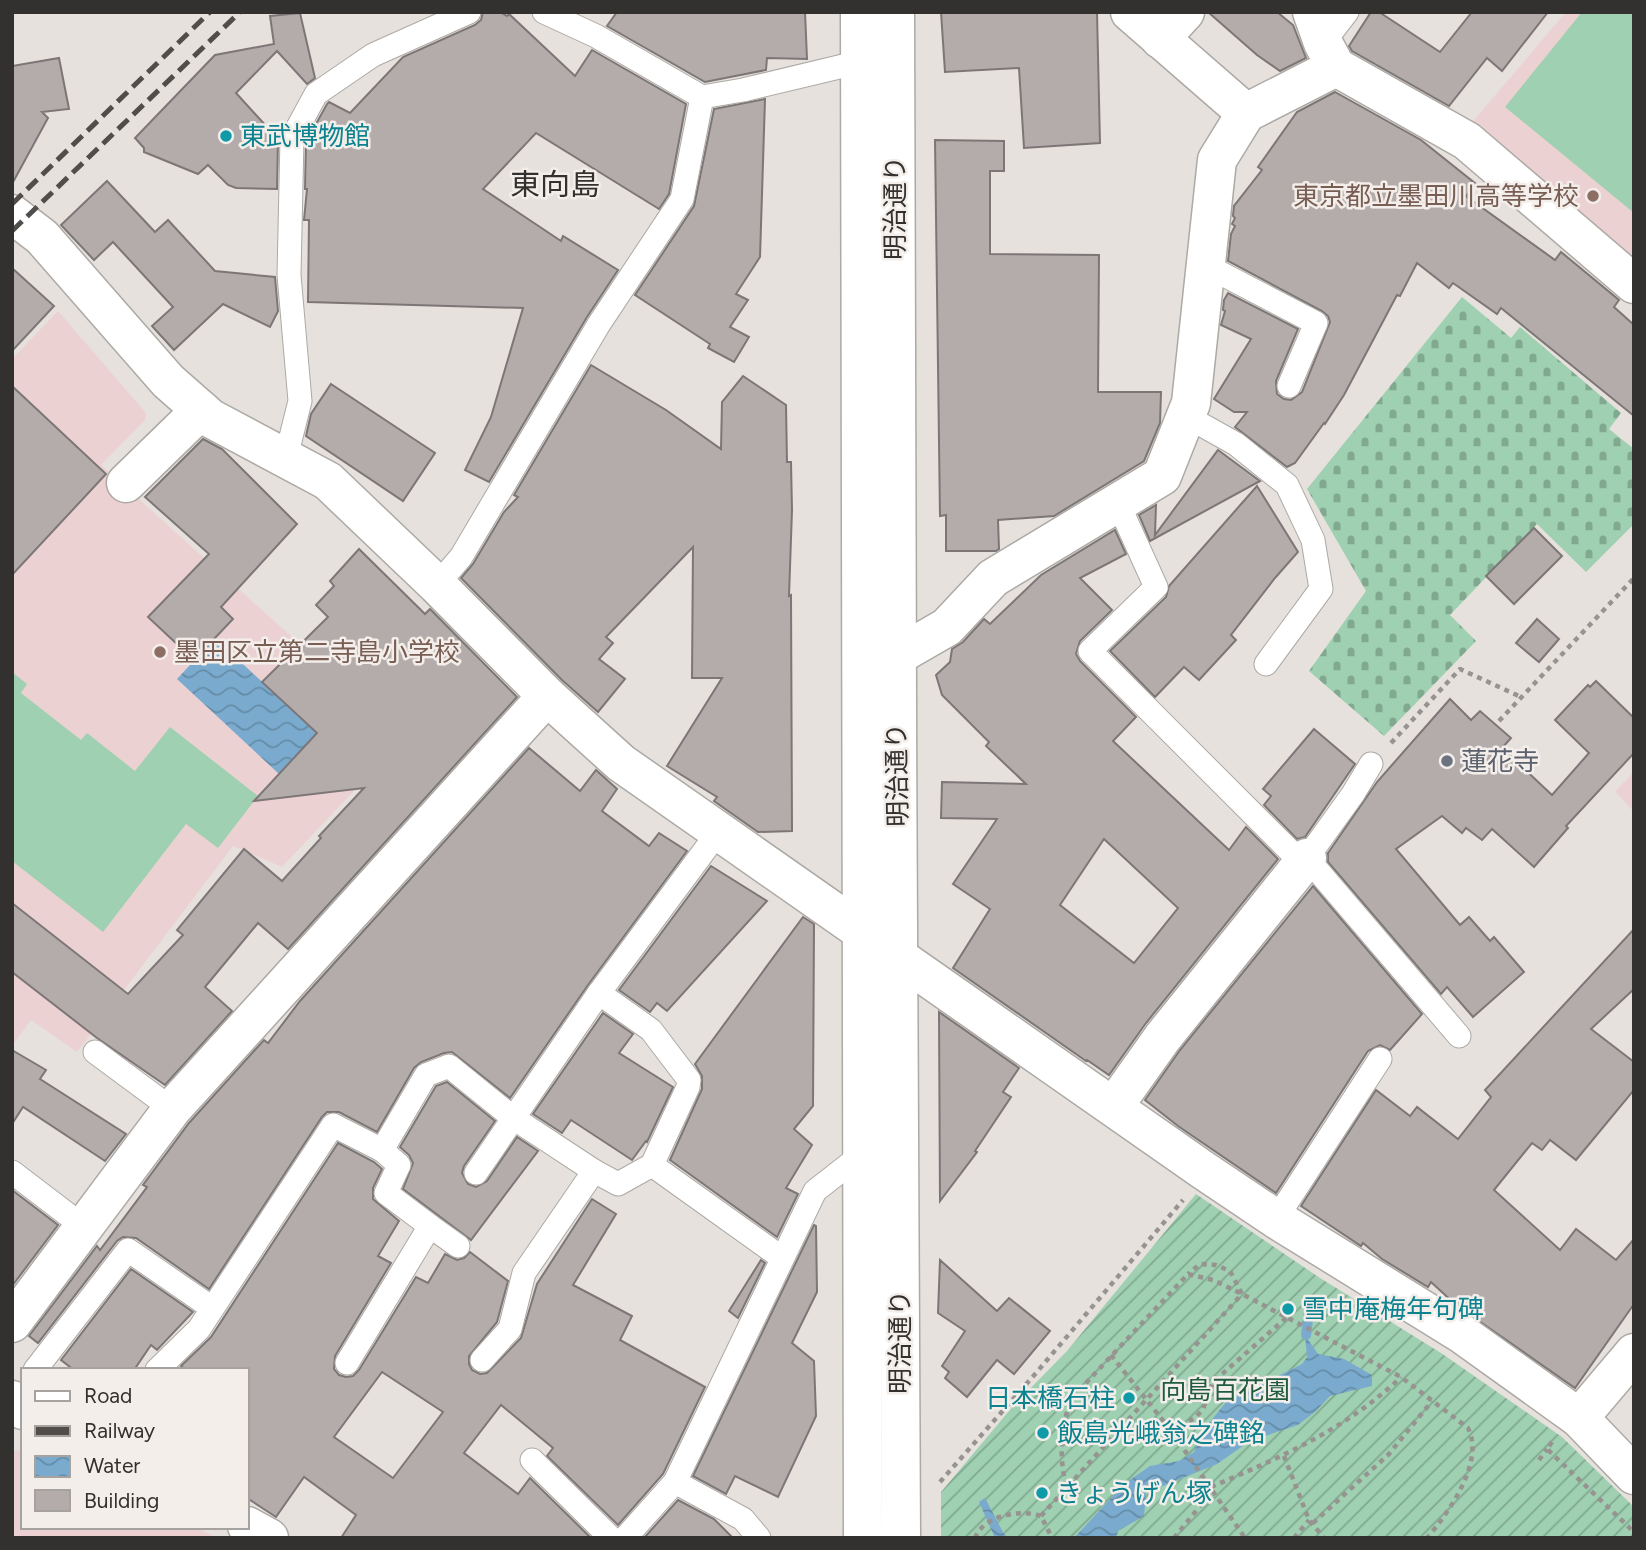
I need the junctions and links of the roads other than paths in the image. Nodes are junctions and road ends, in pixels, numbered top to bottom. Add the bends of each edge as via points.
1 (469, 12) edge
2 (544, 12) edge
3 (860, 12) edge
4 (895, 12) edge
5 (1130, 12) edge
6 (1347, 12) edge
7 (1172, 26) edge
8 (1324, 41) edge
9 (860, 62) junction
10 (702, 97) junction
11 (1245, 113) junction
12 (12, 214) edge
13 (1207, 266) junction
14 (1634, 284) edge
15 (1289, 386) dead end
16 (201, 410) junction
17 (1186, 416) junction
18 (286, 457) junction
19 (126, 484) dead end
20 (1117, 501) junction
21 (437, 585) junction
22 (895, 657) junction
23 (1266, 664) dead end
24 (547, 696) junction
25 (1371, 764) road end
26 (719, 831) junction
27 (1307, 858) junction
28 (861, 930) junction
29 (899, 957) junction
30 (600, 993) junction
31 (1459, 1036) dead end
32 (95, 1052) dead end
33 (1380, 1059) dead end
34 (1114, 1107) junction
35 (172, 1109) junction
36 (512, 1117) junction
37 (382, 1150) junction
38 (861, 1155) junction
39 (652, 1166) junction
40 (594, 1171) junction
41 (12, 1172) edge
42 (476, 1173) dead end
43 (1276, 1219) junction
44 (430, 1226) junction
45 (84, 1227) junction
46 (458, 1246) dead end
47 (782, 1258) junction
48 (212, 1308) junction
49 (12, 1323) edge
50 (1634, 1353) edge
51 (482, 1360) dead end
52 (347, 1363) dead end
53 (37, 1368) edge
54 (159, 1368) edge
55 (1579, 1418) junction
56 (532, 1460) dead end
57 (1634, 1475) edge
58 (675, 1482) junction
59 (248, 1527) edge
60 (269, 1538) edge
61 (611, 1538) edge
62 (625, 1538) edge
63 (759, 1538) edge
64 (863, 1538) edge
65 (901, 1538) edge

1 - 18 lane via 373,55 316,94 292,138 289,275 300,401
2 - 10 lane via 596,36
3 - 9 street, 明治通り
4 - 22 street, 明治通り
5 - 7 street
6 - 8 lane
7 - 11 street
8 - 11 street
8 - 14 street via 1467,141
9 - 10 lane
9 - 28 street, 明治通り
10 - 21 lane via 682,199 600,324 461,557
11 - 13 street via 1217,160
12 - 16 street via 42,237 168,381
13 - 15 lane via 1316,323
13 - 17 street
16 - 18 street
16 - 19 street
17 - 20 street via 1162,476
17 - 23 lane via 1236,444 1287,485 1312,540 1321,589
18 - 21 street via 328,481
20 - 22 street via 993,578 947,627
20 - 27 lane via 1156,587 1090,651 1296,857
21 - 24 street
22 - 29 street, 明治通り
24 - 26 street via 621,763
24 - 35 street
25 - 27 lane
26 - 28 street
26 - 30 lane
27 - 31 lane
27 - 34 street via 1163,1037
28 - 29 street
28 - 38 street, 明治通り
29 - 34 street
29 - 65 street, 明治通り
30 - 36 lane
30 - 39 lane via 651,1030 689,1080
32 - 35 lane
33 - 43 lane
34 - 43 street
35 - 45 street
36 - 37 lane via 449,1066 426,1075
36 - 40 lane
36 - 42 lane
37 - 44 lane via 399,1164 386,1193
37 - 48 lane via 333,1125
38 - 47 lane via 815,1191
38 - 64 street, 明治通り
39 - 40 lane via 618,1184
39 - 47 lane
40 - 51 lane via 524,1273 510,1329
41 - 45 lane
43 - 55 street via 1462,1334
44 - 46 lane
44 - 52 lane
45 - 49 street
47 - 58 lane
48 - 53 lane via 128,1250
48 - 54 lane via 199,1329
50 - 55 street
55 - 57 street
56 - 61 lane
58 - 62 lane
58 - 63 lane via 743,1519
59 - 60 street

